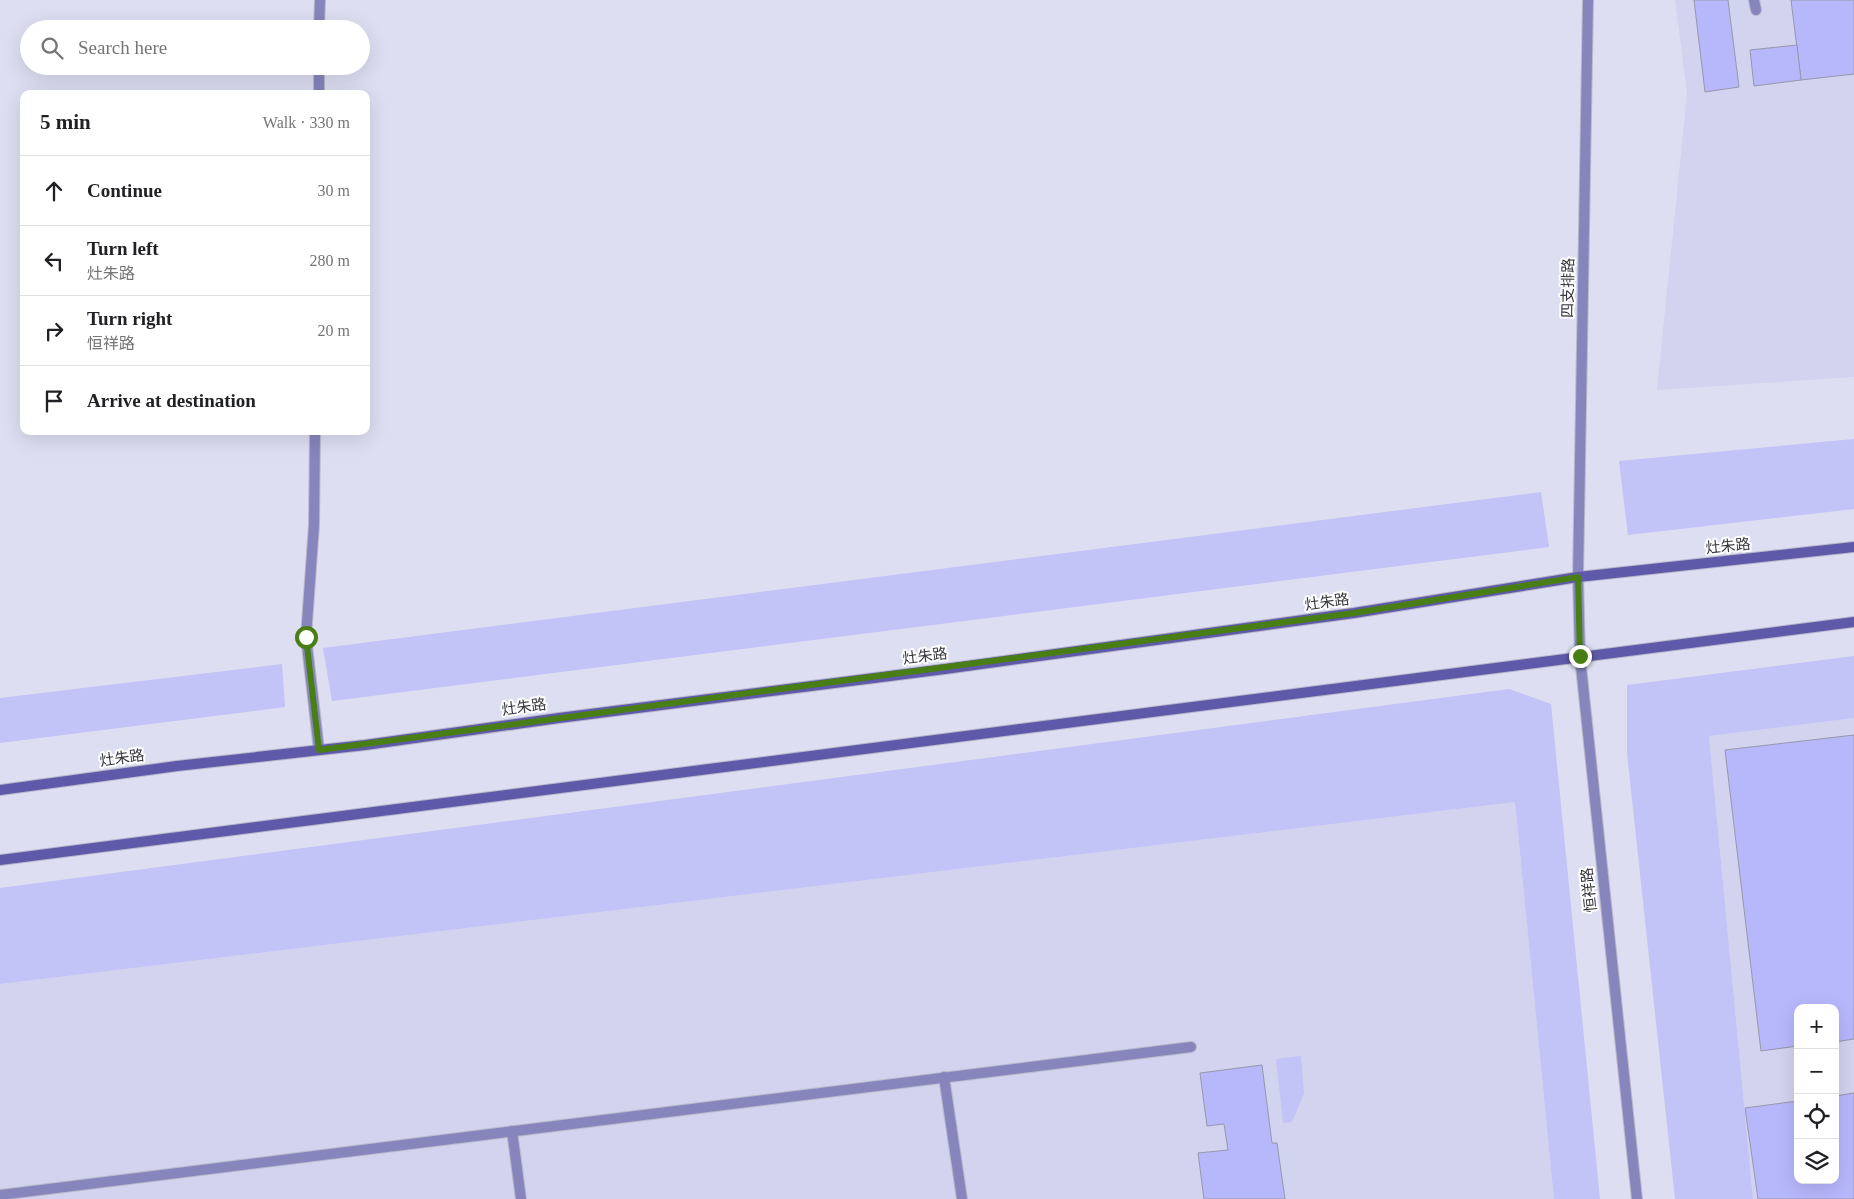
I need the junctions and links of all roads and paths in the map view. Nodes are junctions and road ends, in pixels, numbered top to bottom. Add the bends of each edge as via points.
1 (320, 0) edge
2 (1588, 0) edge
3 (319, 20) edge
4 (319, 75) edge
5 (319, 90) edge
6 (315, 435) edge
7 (1854, 547) edge
8 (1578, 577) junction
9 (1854, 622) edge
10 (1580, 656) junction
11 (319, 750) junction
12 (0, 790) edge
13 (0, 860) edge
14 (1191, 1047) dead end
15 (944, 1077) junction
16 (512, 1131) junction
17 (0, 1195) edge
18 (521, 1199) edge
19 (962, 1199) edge
20 (1637, 1199) edge

1 - 3 street
2 - 8 street, 四支排路
4 - 5 street
6 - 11 street via 314,525 306,637
7 - 8 main road, 灶朱路
8 - 10 street, 恒祥路
8 - 11 main road, 灶朱路 via 1354,613
9 - 10 main road
10 - 13 main road
10 - 20 street, 恒祥路
11 - 12 main road, 灶朱路
14 - 15 street
15 - 16 street
15 - 19 street
16 - 17 street
16 - 18 street

